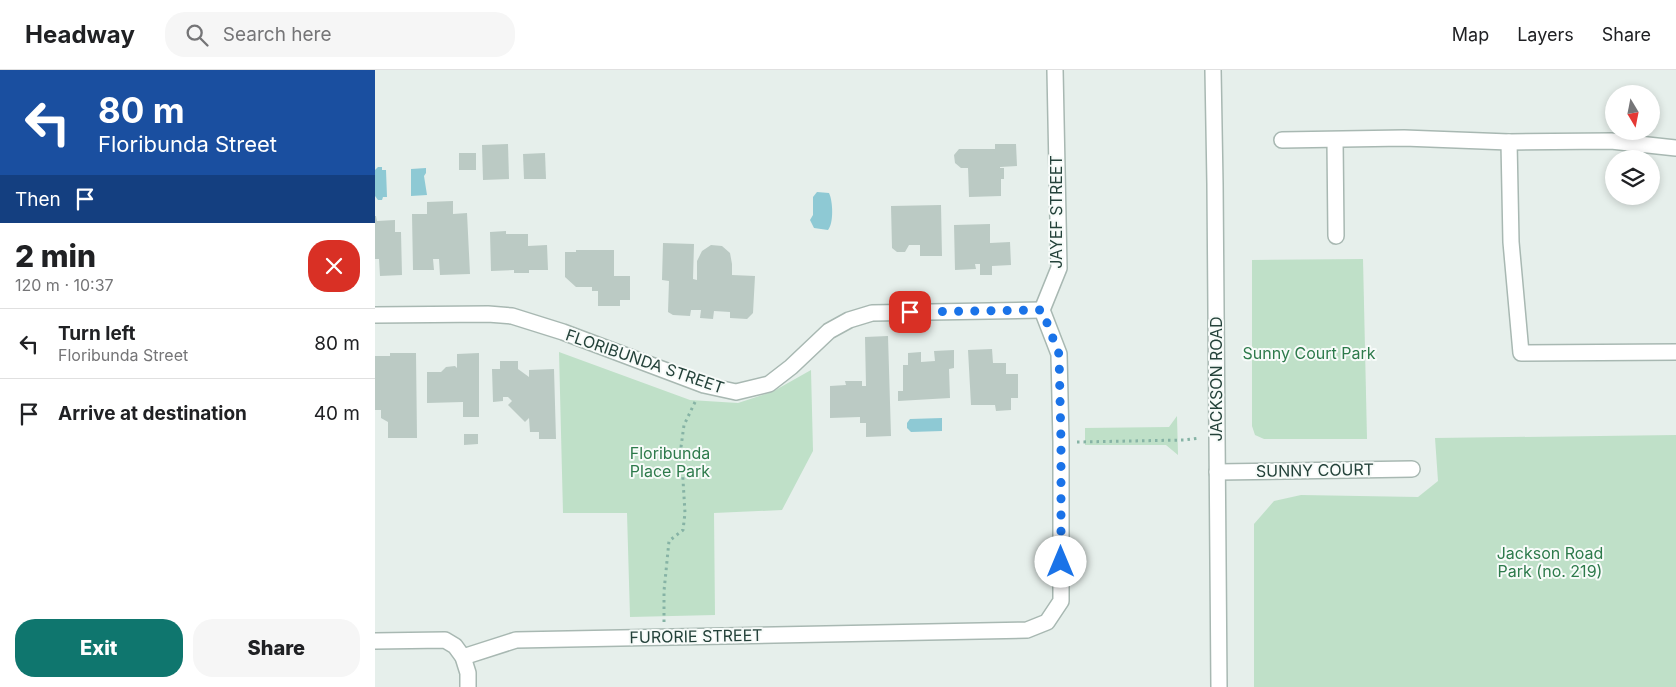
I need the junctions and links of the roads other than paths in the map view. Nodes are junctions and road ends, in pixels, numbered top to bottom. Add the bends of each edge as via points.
1 (1055, 70) edge
2 (1213, 70) edge
3 (1282, 140) dead end
4 (1335, 140) junction
5 (1509, 142) junction
6 (1676, 148) edge
7 (1336, 236) dead end
8 (1042, 310) junction
9 (375, 315) edge
10 (1676, 352) edge
11 (1412, 469) dead end
12 (1217, 472) junction
13 (375, 641) edge
14 (463, 657) junction
15 (468, 687) edge
16 (1219, 687) edge

1 - 8 street, JAYEF STREET via 1059,268
2 - 12 street, JACKSON ROAD
3 - 4 street
4 - 5 street via 1404,138
4 - 7 street
5 - 6 street via 1611,141
5 - 10 street via 1511,242 1521,353
8 - 9 street, FLORIBUNDA STREET via 872,312 829,331 769,384 736,392 704,385 512,316
8 - 14 street, FURORIE STREET via 1059,354 1061,442 1061,602 1047,622 1027,630 517,640
11 - 12 street, SUNNY COURT
12 - 16 street, JACKSON ROAD
13 - 14 street via 445,640 455,646
14 - 15 street

